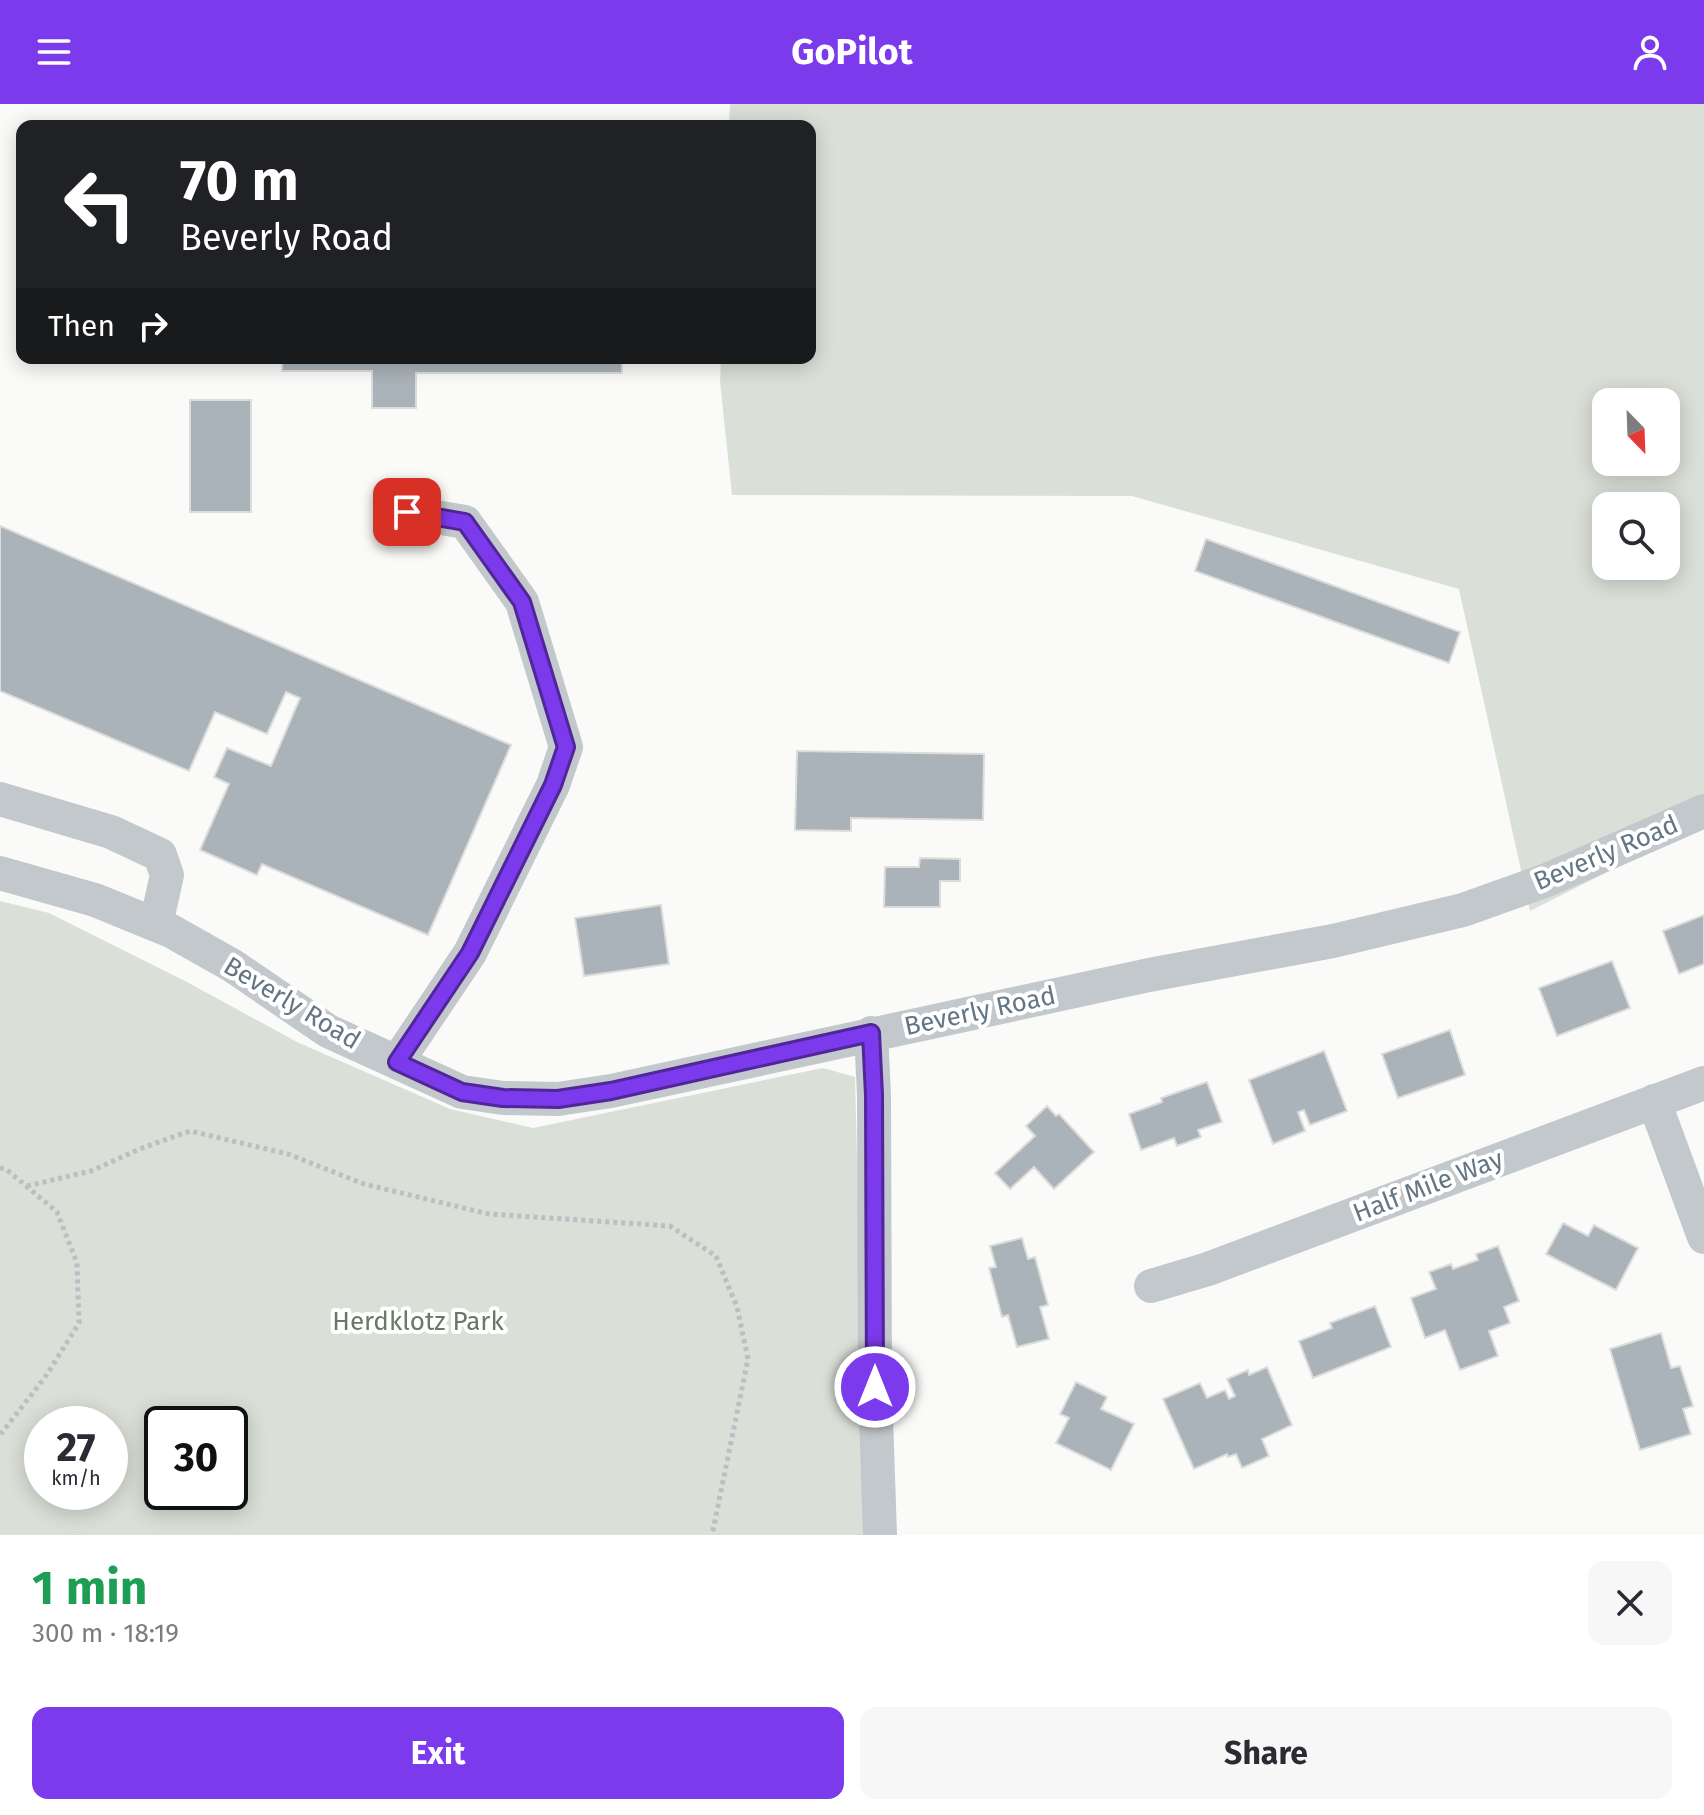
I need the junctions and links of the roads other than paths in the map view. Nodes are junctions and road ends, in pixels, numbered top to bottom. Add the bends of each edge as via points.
1 (407, 512) dead end
2 (0, 799) edge
3 (1704, 811) edge
4 (0, 873) edge
5 (156, 924) junction
6 (871, 1033) junction
7 (397, 1062) junction
8 (1704, 1083) edge
9 (1654, 1101) junction
10 (1704, 1237) edge
11 (1151, 1286) dead end
12 (880, 1535) edge

1 - 7 street via 465,522 522,602 566,747 553,785 470,953
2 - 5 street via 111,832 160,855 167,875
3 - 6 street, Beverly Road via 1547,880 1463,910
4 - 5 street, Beverly Road
5 - 7 street, Beverly Road via 233,966 328,1031
6 - 7 street, Beverly Road via 558,1099 462,1092
6 - 12 street
8 - 9 street, Half Mile Way
9 - 10 street
9 - 11 street, Half Mile Way

